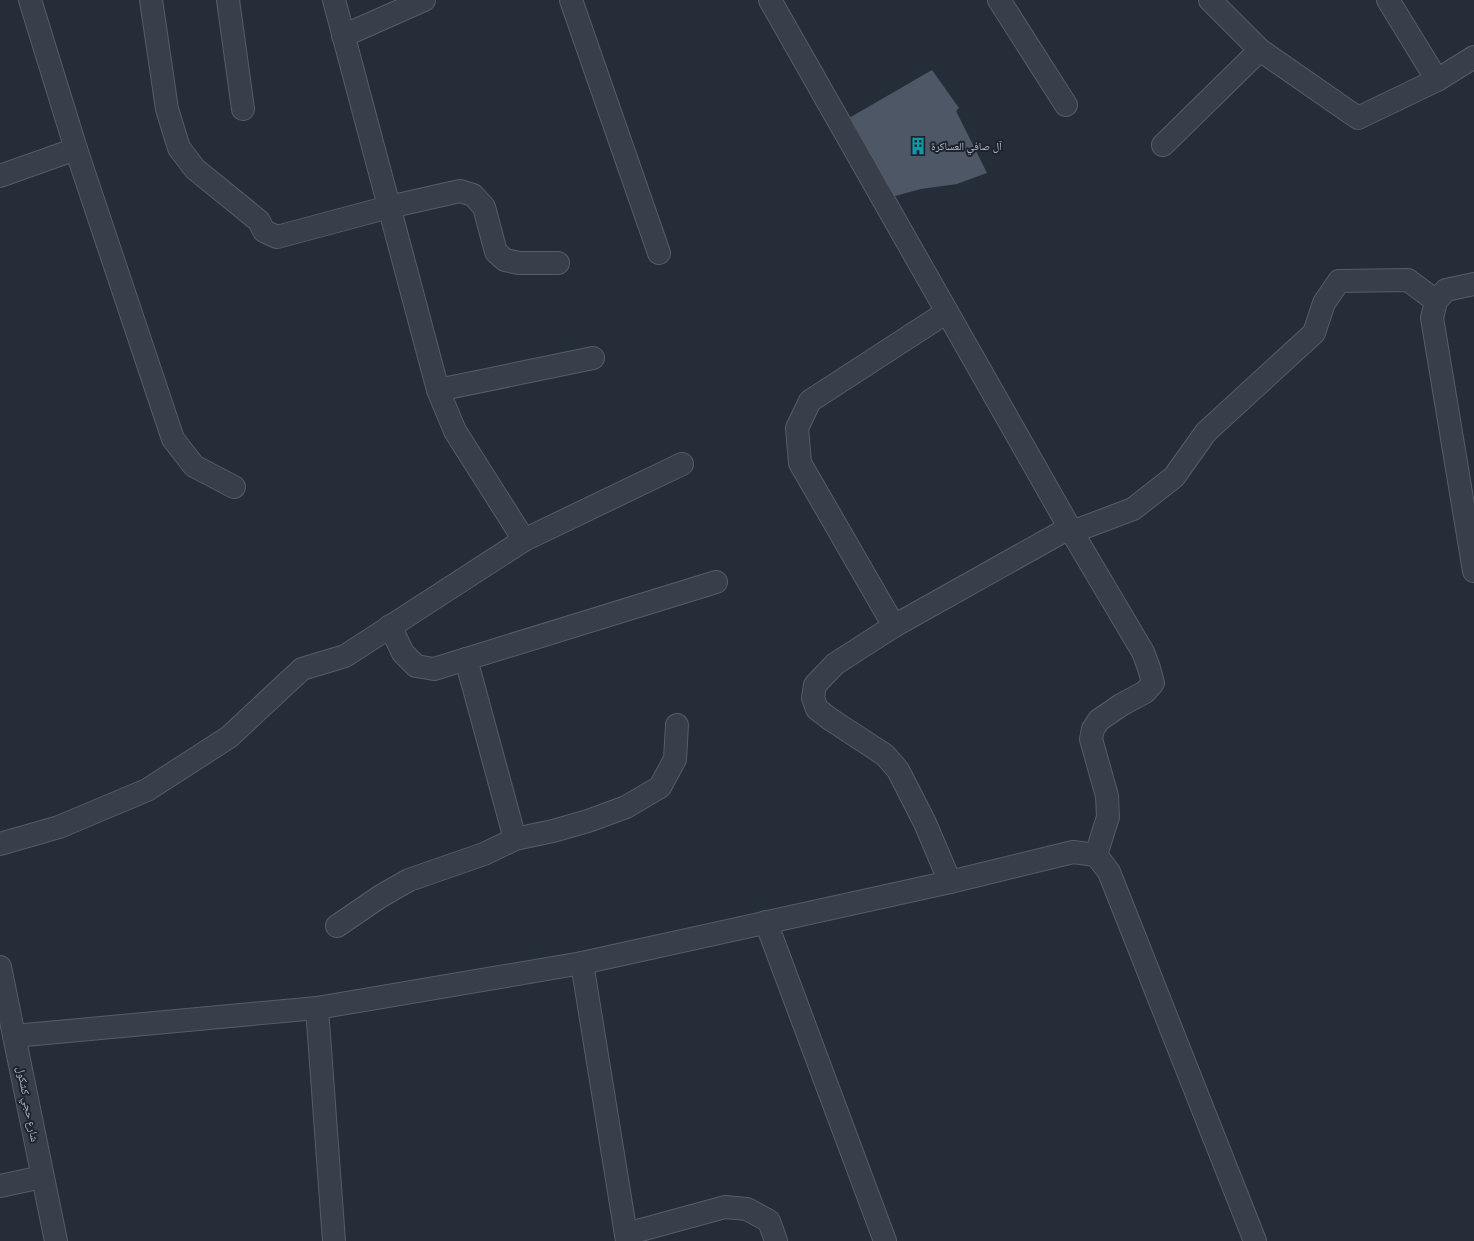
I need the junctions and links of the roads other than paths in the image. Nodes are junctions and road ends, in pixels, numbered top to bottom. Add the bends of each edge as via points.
1 (30, 0) edge
2 (150, 0) edge
3 (228, 0) edge
4 (334, 0) edge
5 (424, 0) edge
6 (571, 0) edge
7 (770, 0) edge
8 (999, 0) edge
9 (1210, 0) edge
10 (1388, 0) edge
11 (343, 36) junction
12 (1260, 50) junction
13 (1474, 57) edge
14 (1438, 80) junction
15 (1066, 105) dead end
16 (243, 109) dead end
17 (1163, 145) dead end
18 (76, 149) junction
19 (0, 176) edge
20 (389, 208) junction
21 (659, 253) dead end
22 (558, 263) dead end
23 (1474, 284) edge
24 (1436, 302) junction
25 (947, 312) junction
26 (593, 358) dead end
27 (438, 390) junction
28 (682, 464) dead end
29 (234, 487) dead end
30 (1070, 530) junction
31 (524, 540) junction
32 (1474, 571) edge
33 (716, 582) dead end
34 (390, 626) junction
35 (894, 626) junction
36 (466, 659) junction
37 (677, 725) dead end
38 (515, 839) junction
39 (0, 844) edge
40 (1096, 856) junction
41 (950, 882) junction
42 (766, 922) junction
43 (337, 926) dead end
44 (582, 962) junction
45 (0, 967) edge
46 (317, 1008) junction
47 (14, 1036) junction
48 (42, 1177) junction
49 (0, 1186) edge
50 (627, 1238) edge
51 (56, 1241) edge
52 (334, 1241) edge
53 (776, 1241) edge
54 (885, 1241) edge
55 (1255, 1241) edge

1 - 18 street
2 - 20 street via 167,109 179,148 195,169 259,221 264,232 277,237
3 - 16 street
4 - 11 street
5 - 11 street
6 - 21 street
7 - 25 street
8 - 15 street
9 - 12 street
10 - 14 street
11 - 20 street
12 - 14 street via 1358,118
12 - 17 street
13 - 14 street
18 - 19 street
18 - 29 street via 173,439 194,466
20 - 22 street via 460,191 473,195 484,207 496,252 505,260 519,263
20 - 27 street
23 - 24 street via 1446,290
24 - 30 street via 1408,280 1339,282 1324,303 1314,333 1206,432 1174,477 1133,509
24 - 32 street via 1432,318
25 - 30 street
25 - 35 street via 810,401 797,428 800,462
26 - 27 street
27 - 31 street via 455,431
28 - 31 street
30 - 35 street
30 - 40 street via 1143,652 1153,682 1145,692 1099,720 1093,729 1091,739 1107,796 1108,817
31 - 34 street
33 - 36 street
34 - 36 street via 403,653 416,666 434,669
34 - 39 street via 345,656 302,669 229,737 147,790 58,827
35 - 41 street via 835,664 815,686 813,698 817,709 885,755 898,770 925,823
36 - 38 street
37 - 38 street via 675,759 660,787 626,807 588,821
38 - 43 street via 484,854 409,880
40 - 41 street via 1073,852
40 - 55 street via 1109,872
41 - 42 street
42 - 44 street
42 - 54 street
44 - 46 street
44 - 50 street
45 - 47 street, شارع حجي كشكول
46 - 47 street
46 - 52 street
47 - 48 street, شارع حجي كشكول
48 - 49 street
48 - 51 street, شارع حجي كشكول
50 - 53 street via 725,1207 748,1209 769,1221

